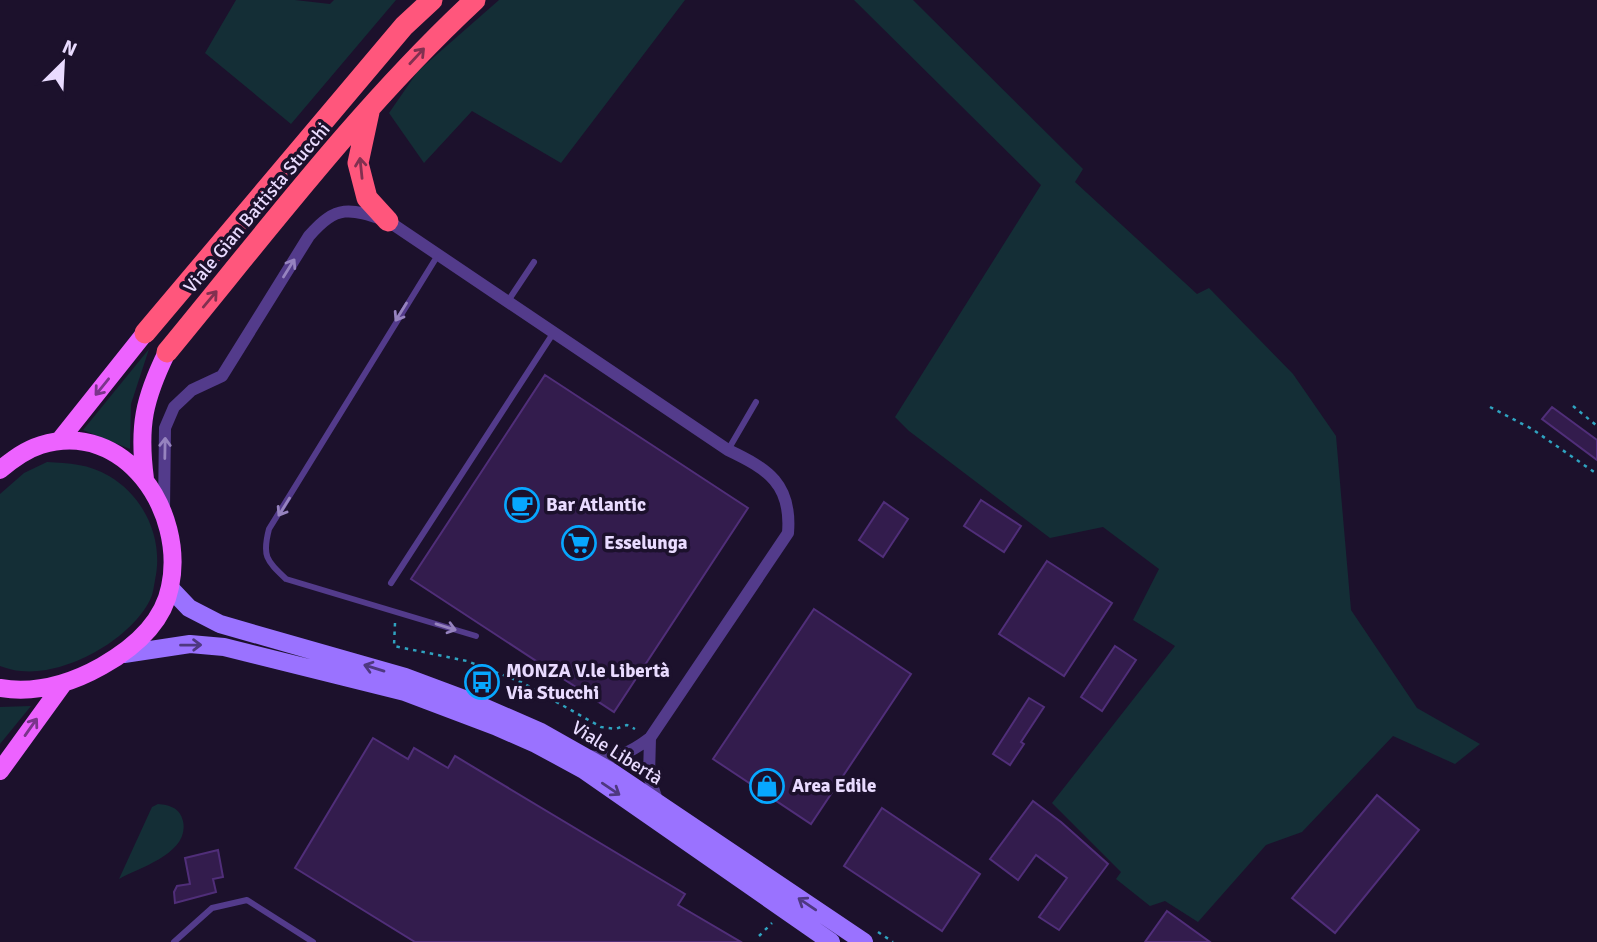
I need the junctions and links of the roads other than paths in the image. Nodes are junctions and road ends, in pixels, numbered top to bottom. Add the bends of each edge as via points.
1 (432, 0) edge
2 (475, 0) edge
3 (371, 106) junction
4 (388, 221) junction
5 (438, 255) junction
6 (534, 261) dead end
7 (508, 301) junction
8 (554, 332) junction
9 (145, 333) joint
10 (167, 352) joint
11 (756, 402) dead end
12 (59, 441) junction
13 (728, 450) junction
14 (0, 470) edge
15 (145, 479) junction
16 (164, 516) junction
17 (391, 583) dead end
18 (170, 588) junction
19 (476, 636) dead end
20 (124, 654) junction
21 (63, 684) junction
22 (0, 688) edge
23 (650, 738) junction
24 (582, 754) junction
25 (0, 771) edge
26 (658, 804) junction
27 (174, 942) edge
28 (313, 942) edge
29 (831, 942) edge
30 (864, 942) edge

1 - 9 highway, Viale Gian Battista Stucchi via 404,26
3 -> 2 highway, Viale Gian Battista Stucchi
4 -> 3 highway via 367,198 358,163
10 -> 3 highway, Viale Gian Battista Stucchi
4 - 5 street
16 -> 4 street via 165,428 174,407 191,390 222,376 324,219 338,212 364,213
5 - 7 street
5 -> 19 lane via 269,529 265,545 269,563 286,579
6 - 7 lane
7 - 8 street
8 - 13 street
8 - 17 lane
9 -> 12 main road, Viale Gian Battista Stucchi
10 - 15 main road, Viale Gian Battista Stucchi via 150,386 142,422
11 - 13 lane
12 - 14 main road, Viale Gian Battista Stucchi via 19,454
12 - 15 main road, Viale Gian Battista Stucchi via 107,449
13 - 23 street via 771,473 786,497 788,533
15 - 16 main road, Viale Gian Battista Stucchi
16 - 18 main road, Viale Gian Battista Stucchi via 170,537
18 - 20 main road, Viale Gian Battista Stucchi via 154,622
24 -> 18 main road, Viale Libertà via 442,690 220,624 189,608
20 - 21 main road, Viale Gian Battista Stucchi
20 -> 29 main road, Viale Libertà via 190,644 224,647 393,688 495,726 584,771
21 - 22 main road, Viale Gian Battista Stucchi via 40,689
25 -> 21 main road
23 - 24 street via 612,758
23 - 26 street via 649,776
24 - 26 main road, Viale Libertà
30 -> 26 main road, Viale Libertà
27 - 28 lane via 212,908 247,900

